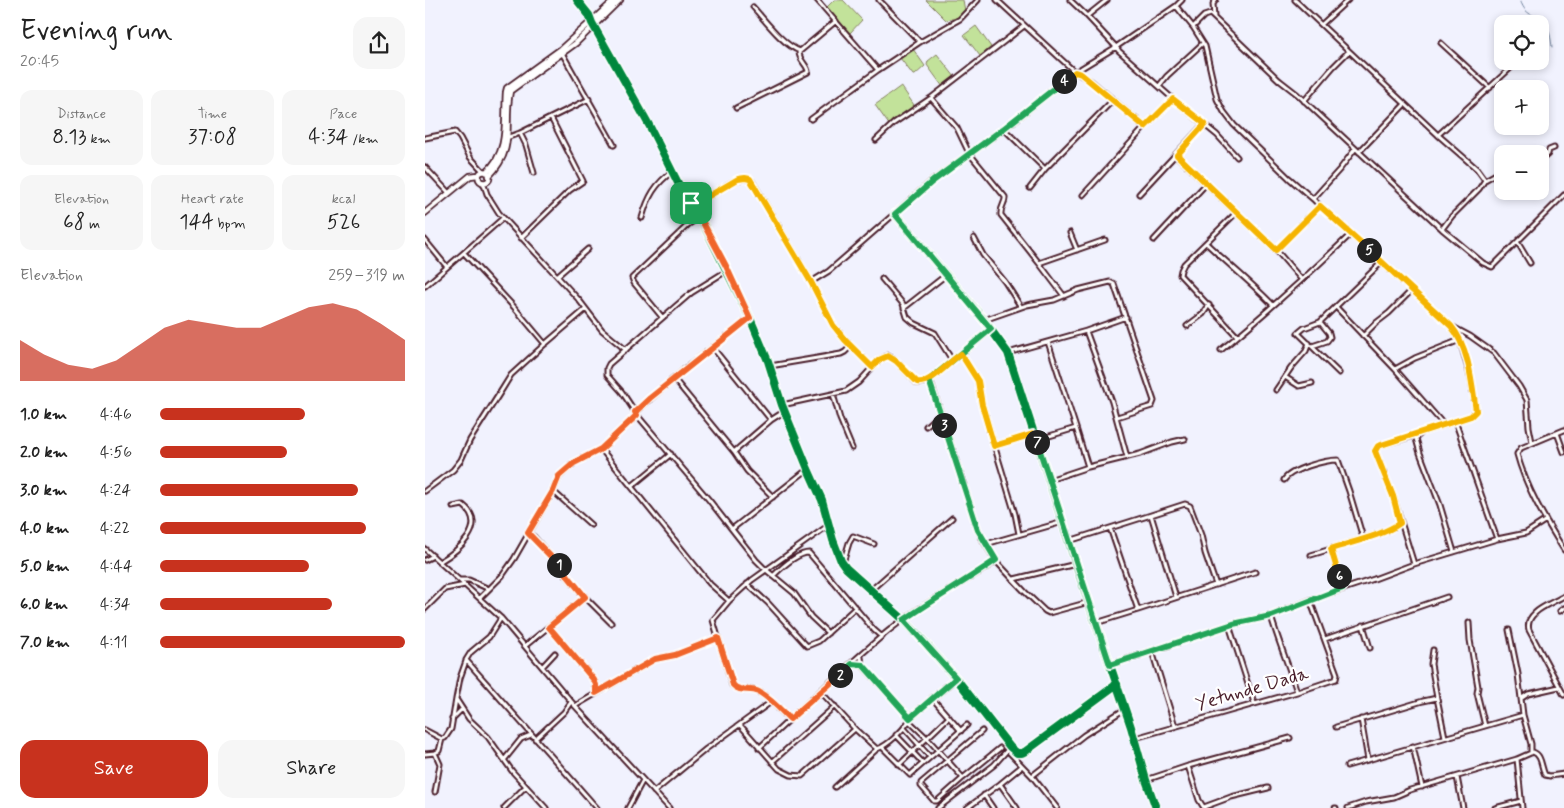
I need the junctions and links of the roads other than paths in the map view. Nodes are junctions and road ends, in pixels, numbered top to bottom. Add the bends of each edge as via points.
1 (577, 0) edge
2 (615, 0) edge
3 (620, 0) edge
4 (817, 0) edge
5 (879, 0) edge
6 (978, 0) edge
7 (997, 0) edge
8 (1070, 0) edge
9 (1107, 0) edge
10 (1182, 0) edge
11 (1216, 0) edge
12 (1295, 0) edge
13 (1348, 0) edge
14 (1175, 6) junction
15 (753, 7) dead end
16 (1087, 16) junction
17 (1214, 17) junction
18 (836, 21) junction
19 (593, 24) junction
20 (1322, 24) junction
21 (1024, 26) junction
22 (1193, 27) junction
23 (920, 42) junction
24 (1203, 43) junction
25 (1441, 43) dead end
26 (1116, 47) junction
27 (800, 50) junction
28 (1349, 51) junction
29 (562, 53) junction
30 (879, 70) junction
31 (1509, 70) edge
32 (1075, 72) junction
33 (1159, 86) junction
34 (1490, 88) junction
35 (931, 98) junction
36 (589, 99) junction
37 (1173, 99) junction
38 (1113, 100) junction
39 (1304, 101) junction
40 (1405, 104) junction
41 (736, 108) dead end
42 (551, 118) junction
43 (811, 120) dead end
44 (1205, 124) junction
45 (1145, 127) junction
46 (1003, 129) junction
47 (520, 133) junction
48 (1438, 135) junction
49 (509, 137) junction
50 (425, 138) edge
51 (876, 140) dead end
52 (614, 145) dead end
53 (1554, 148) dead end
54 (1355, 149) junction
55 (1359, 152) junction
56 (1549, 152) edge
57 (969, 154) junction
58 (1177, 155) junction
59 (1237, 157) dead end
60 (425, 167) edge
61 (1045, 169) junction
62 (673, 171) junction
63 (534, 173) dead end
64 (484, 174) junction
65 (1494, 175) edge
66 (1485, 180) junction
67 (483, 182) junction
68 (1206, 184) junction
69 (1029, 188) dead end
70 (449, 193) junction
71 (1139, 194) dead end
72 (1083, 195) dead end
73 (1564, 196) edge
74 (1313, 199) junction
75 (691, 203) junction
76 (1320, 206) junction
77 (425, 213) edge
78 (1236, 213) junction
79 (895, 214) junction
80 (700, 217) junction
81 (503, 218) junction
82 (642, 218) dead end
83 (1442, 229) junction
84 (1070, 233) dead end
85 (1351, 234) junction
86 (521, 238) junction
87 (974, 238) dead end
88 (425, 240) edge
89 (1105, 240) dead end
90 (1154, 240) dead end
91 (1206, 243) junction
92 (1518, 243) junction
93 (588, 249) dead end
94 (1077, 250) junction
95 (1276, 250) junction
96 (464, 253) junction
97 (1383, 262) junction
98 (1039, 263) junction
99 (1530, 263) dead end
100 (447, 267) junction
101 (728, 270) junction
102 (946, 275) junction
103 (557, 276) junction
104 (882, 279) dead end
105 (1301, 279) junction
106 (811, 282) junction
107 (425, 286) edge
108 (1412, 290) junction
109 (1064, 296) junction
110 (1209, 305) junction
111 (1273, 305) junction
112 (1021, 307) junction
113 (1336, 307) junction
114 (904, 308) junction
115 (586, 309) junction
116 (662, 317) junction
117 (1126, 317) junction
118 (750, 318) junction
119 (984, 320) junction
120 (1320, 322) junction
121 (1187, 326) dead end
122 (1451, 326) junction
123 (991, 329) junction
124 (1085, 331) junction
125 (1237, 336) junction
126 (1363, 336) junction
127 (1460, 340) junction
128 (1048, 342) junction
129 (545, 344) junction
130 (1310, 345) junction
131 (851, 346) junction
132 (713, 348) junction
133 (627, 350) junction
134 (1221, 350) dead end
135 (1008, 353) junction
136 (961, 354) junction
137 (952, 360) junction
138 (770, 366) junction
139 (872, 367) junction
140 (1395, 369) junction
141 (1339, 373) dead end
142 (1285, 378) junction
143 (674, 379) junction
144 (929, 380) junction
145 (1312, 383) dead end
146 (1276, 390) dead end
147 (833, 394) junction
148 (783, 405) junction
149 (785, 411) junction
150 (636, 413) junction
151 (940, 413) junction
152 (1117, 417) junction
153 (771, 420) junction
154 (1455, 421) junction
155 (1444, 425) junction
156 (926, 426) dead end
157 (1076, 428) junction
158 (1564, 430) edge
159 (1557, 433) junction
160 (1033, 434) junction
161 (1419, 434) junction
162 (1185, 439) dead end
163 (1036, 440) junction
164 (1532, 442) junction
165 (994, 446) junction
166 (852, 448) dead end
167 (601, 449) junction
168 (734, 452) junction
169 (1564, 452) edge
170 (671, 454) junction
171 (1127, 457) junction
172 (1088, 467) junction
173 (808, 469) junction
174 (1049, 480) junction
175 (1284, 480) dead end
176 (631, 486) junction
177 (425, 491) edge
178 (553, 491) junction
179 (773, 497) junction
180 (453, 507) dead end
181 (1151, 515) junction
182 (951, 518) dead end
183 (1546, 520) junction
184 (1063, 522) junction
185 (1400, 523) junction
186 (829, 524) junction
187 (591, 525) dead end
188 (1110, 528) junction
189 (732, 529) junction
190 (528, 533) junction
191 (1019, 534) junction
192 (1363, 538) junction
193 (1497, 539) junction
194 (1069, 541) junction
195 (874, 544) dead end
196 (986, 544) junction
197 (425, 549) edge
198 (1331, 549) junction
199 (1564, 550) edge
200 (1454, 552) junction
201 (1311, 555) dead end
202 (433, 556) junction
203 (425, 560) edge
204 (996, 560) junction
205 (439, 562) junction
206 (843, 563) junction
207 (1076, 564) junction
208 (1414, 564) junction
209 (765, 570) junction
210 (1255, 572) dead end
211 (773, 576) junction
212 (1013, 579) junction
213 (459, 580) junction
214 (465, 584) junction
215 (747, 584) junction
216 (1216, 585) junction
217 (1343, 588) junction
218 (489, 589) junction
219 (871, 590) junction
220 (1564, 596) edge
221 (585, 597) junction
222 (1176, 597) junction
223 (1447, 597) dead end
224 (481, 598) junction
225 (1310, 600) junction
226 (729, 601) junction
227 (1089, 602) junction
228 (856, 607) junction
229 (425, 609) edge
230 (1138, 610) junction
231 (1271, 616) junction
232 (501, 618) junction
233 (904, 620) junction
234 (611, 623) dead end
235 (1096, 623) junction
236 (1469, 623) dead end
237 (1229, 625) junction
238 (1363, 625) junction
239 (549, 627) junction
240 (1509, 630) dead end
241 (828, 633) junction
242 (881, 637) junction
243 (718, 638) junction
244 (1325, 639) junction
245 (525, 646) junction
246 (1370, 648) dead end
247 (1433, 650) dead end
248 (1152, 651) junction
249 (555, 653) dead end
250 (861, 656) junction
251 (466, 660) junction
252 (852, 664) junction
253 (863, 665) junction
254 (1110, 665) junction
255 (542, 667) junction
256 (956, 678) junction
257 (1117, 684) junction
258 (1559, 686) junction
259 (821, 692) junction
260 (1297, 692) junction
261 (596, 693) junction
262 (1564, 695) edge
263 (932, 698) junction
264 (1437, 698) junction
265 (456, 699) junction
266 (1522, 699) junction
267 (571, 702) junction
268 (771, 702) junction
269 (1254, 703) junction
270 (575, 706) junction
271 (835, 706) junction
272 (462, 709) junction
273 (1125, 709) junction
274 (1523, 715) junction
275 (949, 717) junction
276 (452, 719) junction
277 (790, 719) junction
278 (1361, 719) junction
279 (910, 720) junction
280 (967, 725) dead end
281 (740, 726) junction
282 (1175, 726) junction
283 (1485, 726) junction
284 (1336, 727) dead end
285 (904, 728) junction
286 (855, 729) junction
287 (425, 730) edge
288 (961, 731) junction
289 (982, 731) dead end
290 (531, 735) junction
291 (895, 735) junction
292 (1445, 737) junction
293 (442, 738) junction
294 (927, 738) junction
295 (1135, 738) junction
296 (1290, 738) dead end
297 (535, 739) junction
298 (919, 745) junction
299 (1413, 746) junction
300 (882, 747) junction
301 (759, 748) junction
302 (1000, 748) dead end
303 (1009, 748) junction
304 (877, 749) junction
305 (938, 750) junction
306 (913, 751) junction
307 (435, 753) junction
308 (1531, 753) junction
309 (425, 754) edge
310 (930, 757) junction
311 (505, 759) junction
312 (1517, 759) junction
313 (947, 760) junction
314 (1368, 760) junction
315 (772, 762) junction
316 (923, 763) junction
317 (899, 765) junction
318 (1023, 766) junction
319 (1188, 766) junction
320 (1347, 766) dead end
321 (1564, 774) edge
322 (1032, 776) junction
323 (1457, 777) junction
324 (963, 778) junction
325 (643, 780) junction
326 (1146, 780) junction
327 (1000, 784) junction
328 (526, 786) junction
329 (835, 787) dead end
330 (1422, 787) junction
331 (1268, 788) dead end
332 (435, 792) dead end
333 (654, 792) junction
334 (984, 795) junction
335 (1521, 800) junction
336 (504, 808) edge
337 (546, 808) edge
338 (597, 808) edge
339 (628, 808) edge
340 (669, 808) edge
341 (939, 808) edge
342 (967, 808) edge
343 (993, 808) edge
344 (1017, 808) edge
345 (1057, 808) edge
346 (1156, 808) edge
347 (1204, 808) edge
348 (1349, 808) edge
349 (1463, 808) edge
350 (1495, 808) edge
351 (1522, 808) edge

1 - 19 street
2 - 19 street
3 - 19 street
4 - 18 street
5 - 23 street
6 - 23 street via 960,19
7 - 21 street
8 - 16 street
9 - 16 street
10 - 14 street
11 - 17 street via 1213,4
12 - 20 street
13 - 20 street
14 - 22 street
14 - 26 street
15 - 27 street via 777,34
16 - 26 street
17 - 22 street via 1208,15
17 - 39 street
18 - 27 street
18 - 30 street
19 - 29 street
19 - 62 street
19 - 64 street via 507,88 503,144 495,164
20 - 28 street
21 - 32 street
21 - 35 street
22 - 24 street
23 - 30 street
24 - 33 street
24 - 74 street via 1217,99 1224,112
25 - 34 street
26 - 32 street
26 - 33 street
27 - 41 street via 800,58 808,72
28 - 39 street
28 - 40 street
29 - 36 street
29 - 49 street via 511,92
30 - 43 street
31 - 34 street
32 - 38 street
32 - 46 street
33 - 37 street
34 - 48 street
35 - 51 street via 894,123
35 - 57 street via 957,128
36 - 42 street
36 - 52 street
37 - 44 street
37 - 45 street
38 - 45 street
38 - 61 street
39 - 54 street
40 - 48 street
40 - 55 street
42 - 47 street
42 - 86 street via 583,181
44 - 58 street
44 - 59 street
45 - 72 street
46 - 57 street
46 - 61 street
47 - 49 street
47 - 63 street
48 - 66 street
49 - 64 street via 495,170
50 - 64 street via 455,132
53 - 56 street
54 - 55 street
54 - 74 street
55 - 83 street
57 - 79 street
57 - 98 street via 1005,197 1001,215
58 - 68 street
58 - 71 street
60 - 70 street
61 - 69 street
62 - 75 street
62 - 82 street via 655,186
64 - 67 street via 479,178
64 - 67 street via 488,180
64 - 70 street via 470,176
65 - 66 street
66 - 83 street
67 - 81 street
68 - 78 street
68 - 90 street
70 - 77 street
73 - 92 street
74 - 76 street
75 - 80 street
75 - 106 street via 738,179 750,179
76 - 85 street
76 - 95 street
78 - 91 street
78 - 95 street
79 - 102 street
79 - 106 street via 829,271
80 - 101 street
80 - 116 street via 632,278
81 - 86 street
81 - 96 street
83 - 92 street via 1490,267
84 - 94 street
85 - 97 street
85 - 105 street
86 - 103 street
87 - 112 street
88 - 100 street
89 - 94 street
91 - 110 street via 1184,264 1181,275
91 - 111 street
92 - 99 street
93 - 103 street
94 - 98 street
95 - 105 street
96 - 100 street
96 - 129 street
97 - 108 street
97 - 113 street
98 - 109 street
100 - 107 street
101 - 116 street via 697,289
101 - 118 street
102 - 114 street
102 - 119 street
103 - 115 street
104 - 114 street
105 - 111 street
106 - 131 street via 833,325
108 - 122 street
108 - 126 street
109 - 112 street
109 - 117 street via 1112,283 1116,286
110 - 121 street
110 - 125 street
111 - 125 street
112 - 119 street
113 - 120 street
113 - 126 street
114 - 137 street via 905,314 914,322 935,333
115 - 129 street
115 - 133 street via 602,330
116 - 133 street
117 - 124 street
117 - 152 street via 1154,401 1152,406
118 - 132 street
118 - 138 street
119 - 123 street
120 - 130 street via 1330,337 1327,341
120 - 130 street via 1299,330 1300,336
122 - 127 street
122 - 164 street via 1493,353 1519,386 1527,400
123 - 135 street
123 - 136 street
124 - 128 street
124 - 152 street
125 - 134 street
126 - 140 street
127 - 140 street
127 - 154 street via 1476,411
128 - 135 street
128 - 157 street
129 - 177 street via 507,378 453,470
130 - 141 street
130 - 142 street
131 - 138 street via 841,354
131 - 139 street
132 - 143 street
132 - 153 street
133 - 150 street via 609,364 607,375
135 - 160 street
136 - 137 street
136 - 165 street via 978,381
137 - 144 street
138 - 148 street
139 - 144 street via 888,356 917,382
139 - 147 street via 854,386
140 - 155 street
142 - 145 street via 1299,386
142 - 146 street
143 - 150 street
143 - 168 street
144 - 151 street
147 - 148 street
147 - 166 street
148 - 149 street
149 - 153 street
149 - 173 street
150 - 167 street
150 - 170 street
151 - 156 street
151 - 196 street via 978,530
152 - 171 street
153 - 168 street
154 - 155 street
154 - 193 street
155 - 161 street
157 - 163 street
157 - 172 street
158 - 159 street
159 - 164 street
159 - 169 street
160 - 163 street
160 - 165 street
161 - 185 street via 1378,446 1375,451
161 - 200 street via 1415,435 1420,453
162 - 171 street
163 - 174 street
164 - 183 street via 1517,454
165 - 191 street
167 - 176 street
167 - 178 street via 566,469
168 - 179 street via 747,471
170 - 176 street
170 - 189 street
171 - 172 street
172 - 174 street
173 - 179 street
173 - 186 street via 818,488
174 - 184 street
175 - 192 street via 1297,471 1339,460
176 - 226 street via 710,584
178 - 187 street
178 - 190 street
179 - 189 street
180 - 205 street via 463,505 467,508 473,521 471,534
181 - 188 street
181 - 216 street via 1185,504 1190,506
181 - 222 street
182 - 219 street
183 - 193 street via 1526,533
183 - 199 street
184 - 191 street
184 - 194 street
185 - 192 street via 1385,533
185 - 208 street
186 - 206 street
186 - 209 street
188 - 194 street
188 - 230 street
189 - 209 street
190 - 218 street via 510,566
190 - 221 street
191 - 196 street
192 - 198 street
193 - 200 street
194 - 207 street
195 - 206 street via 853,536
196 - 204 street
197 - 202 street
198 - 201 street
198 - 217 street
200 - 208 street
202 - 203 street
202 - 205 street
204 - 212 street
204 - 233 street
205 - 213 street
206 - 219 street
207 - 212 street
207 - 227 street
208 - 217 street
209 - 211 street
209 - 215 street
210 - 216 street
211 - 228 street via 807,553
211 - 241 street via 794,593 811,617
212 - 227 street via 1049,614
213 - 214 street
213 - 218 street via 469,580
214 - 224 street
214 - 229 street via 445,589
215 - 226 street
215 - 241 street via 807,646
216 - 222 street
217 - 225 street
218 - 224 street
219 - 233 street
220 - 258 street via 1536,612 1527,624
221 - 234 street
221 - 239 street
222 - 230 street
223 - 238 street
224 - 232 street
225 - 231 street
225 - 244 street
226 - 243 street via 713,620
227 - 235 street
228 - 241 street
228 - 242 street
230 - 235 street
231 - 237 street
231 - 260 street
232 - 245 street
232 - 251 street via 489,637
233 - 242 street
233 - 256 street
235 - 254 street
236 - 283 street via 1479,687 1477,693
237 - 248 street
237 - 269 street
238 - 244 street
238 - 246 street
239 - 245 street
239 - 261 street via 594,680
240 - 266 street
242 - 250 street
243 - 261 street via 675,655 655,659
243 - 268 street via 733,685 741,690 758,691
244 - 260 street, Yetunde Dada via 1336,679
245 - 255 street
247 - 264 street via 1431,664
248 - 254 street
248 - 282 street
249 - 255 street
250 - 252 street
250 - 253 street
251 - 265 street
251 - 290 street
252 - 253 street
252 - 259 street
253 - 279 street
254 - 257 street
255 - 267 street
256 - 263 street
256 - 303 street
257 - 273 street
257 - 303 street via 1026,751 1017,753
258 - 262 street
258 - 266 street via 1528,694
259 - 271 street
259 - 277 street
260 - 269 street, Yetunde Dada
261 - 270 street
263 - 275 street
263 - 279 street
264 - 278 street
264 - 292 street
265 - 272 street
265 - 276 street
266 - 274 street
267 - 270 street
267 - 297 street
268 - 277 street
268 - 281 street
269 - 282 street, Yetunde Dada
270 - 325 street
271 - 286 street
271 - 315 street
272 - 276 street
272 - 311 street
273 - 295 street
273 - 322 street via 1084,735
274 - 283 street
274 - 308 street
275 - 288 street
275 - 294 street
276 - 293 street via 451,729
277 - 301 street
278 - 284 street
278 - 314 street
279 - 285 street
279 - 294 street
280 - 288 street
281 - 301 street
281 - 333 street via 706,748
282 - 295 street, Yetunde Dada
283 - 292 street
285 - 291 street
285 - 298 street
286 - 304 street
286 - 315 street via 802,776 787,774
287 - 293 street
288 - 305 street
289 - 313 street
290 - 297 street
290 - 311 street via 521,739
291 - 300 street
291 - 306 street
292 - 299 street
293 - 307 street via 442,746
294 - 298 street
294 - 305 street
295 - 326 street
296 - 319 street
297 - 338 street
298 - 306 street
298 - 310 street
299 - 314 street
299 - 330 street
300 - 304 street
300 - 317 street
301 - 315 street
302 - 324 street
303 - 318 street
303 - 341 street via 981,776
304 - 329 street
305 - 310 street
305 - 313 street
306 - 316 street
306 - 317 street
307 - 309 street
307 - 332 street via 440,764
308 - 312 street
308 - 321 street via 1537,754 1547,776
310 - 316 street
311 - 328 street
312 - 323 street
312 - 335 street
313 - 324 street
313 - 324 street via 921,786 937,801
314 - 320 street
316 - 317 street via 910,775
318 - 322 street
318 - 327 street
319 - 326 street
319 - 347 street
322 - 345 street
323 - 330 street
323 - 349 street
325 - 333 street
325 - 339 street
326 - 346 street
327 - 334 street
327 - 344 street
328 - 336 street
328 - 337 street
330 - 348 street
331 - 347 street
333 - 340 street
334 - 342 street
334 - 343 street
335 - 350 street
335 - 351 street

